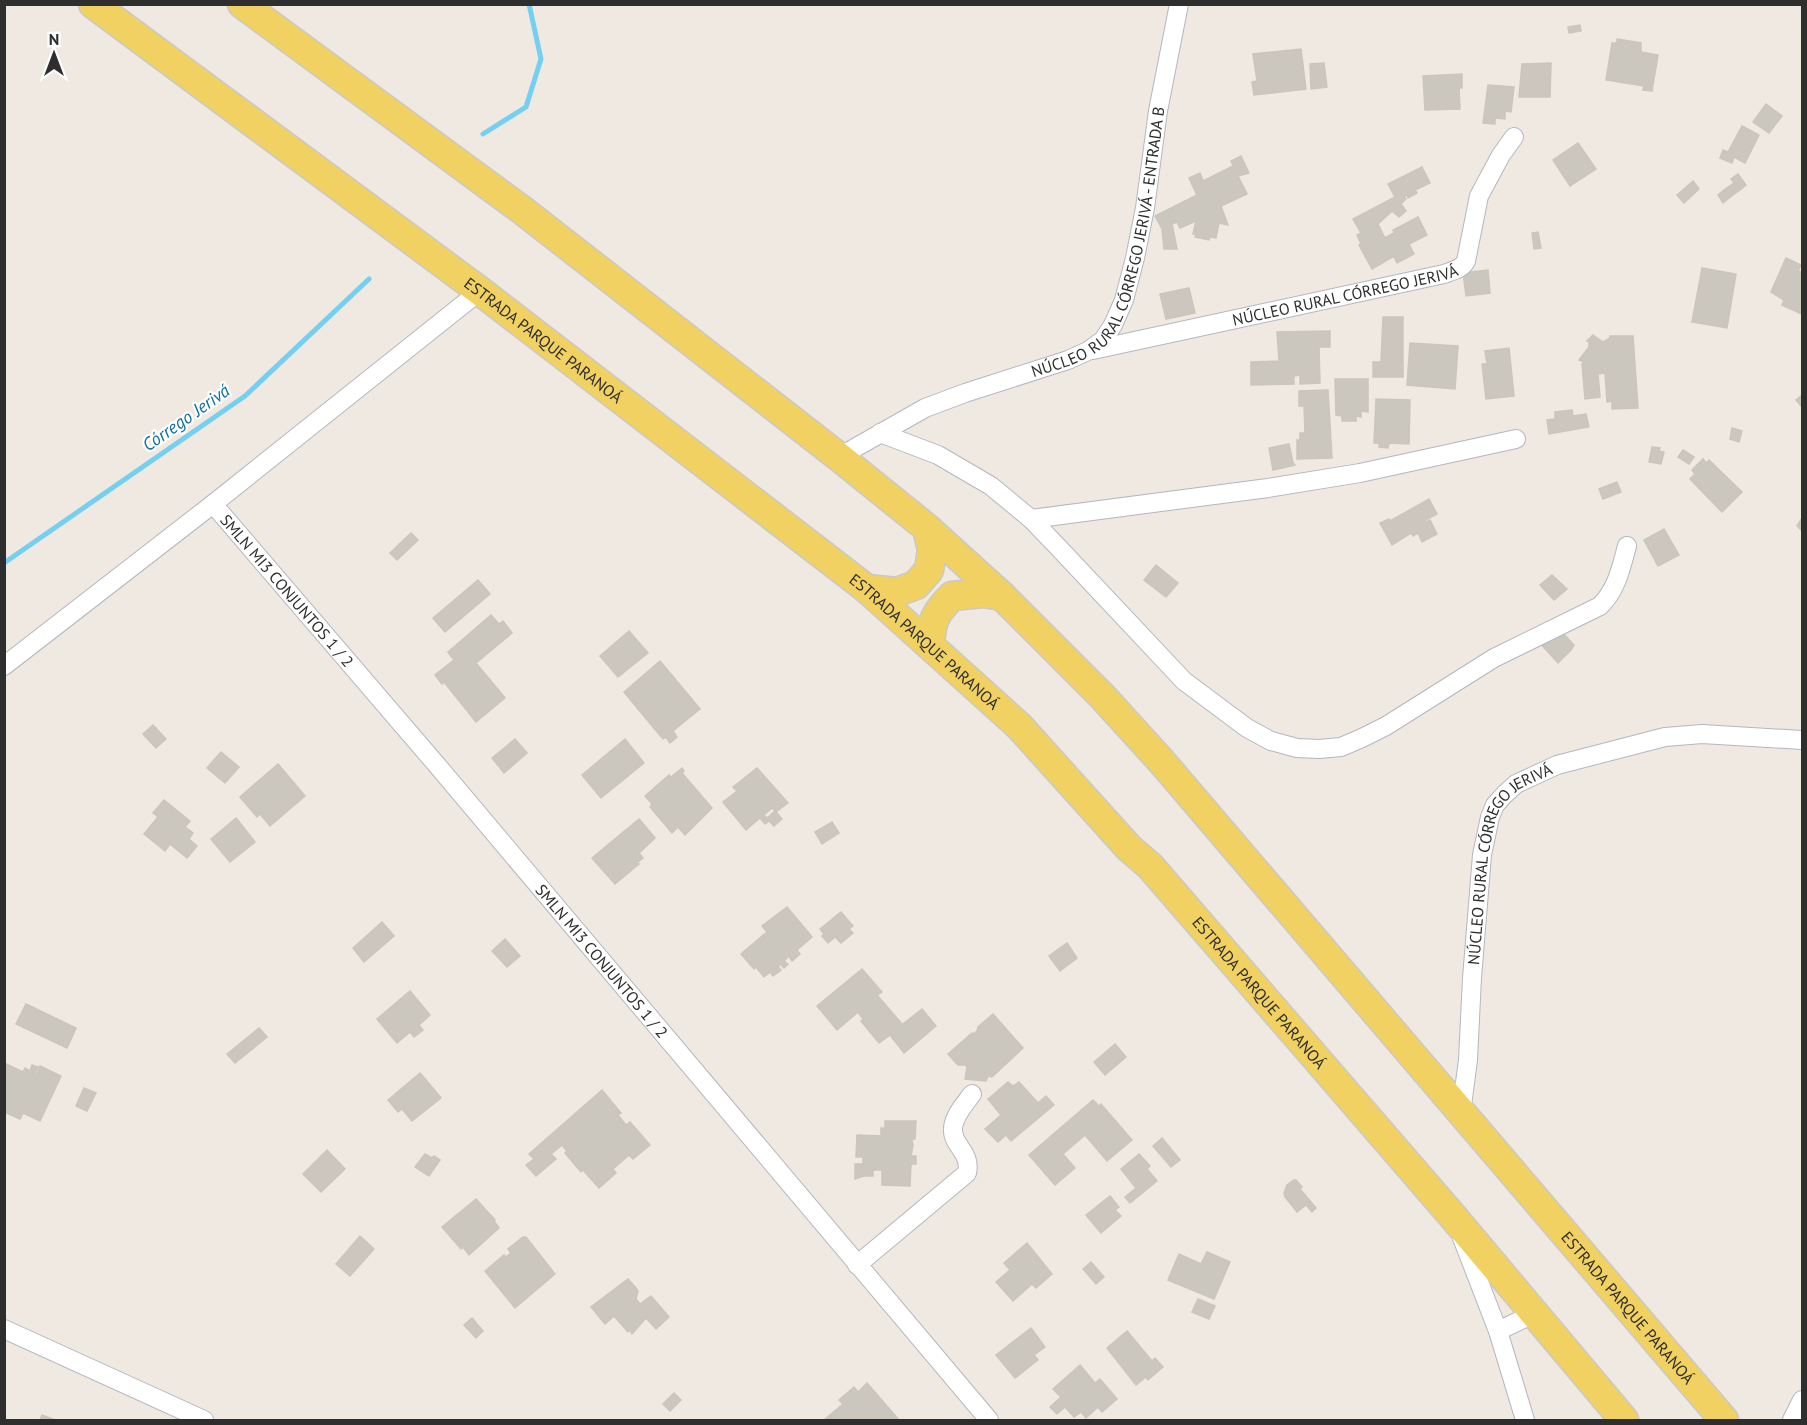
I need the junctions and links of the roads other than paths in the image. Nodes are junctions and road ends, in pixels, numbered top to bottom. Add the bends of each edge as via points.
1 (242, 4) edge
2 (1179, 4) edge
3 (100, 7) edge
4 (1514, 136) dead end
5 (480, 291) junction
6 (1088, 351) junction
7 (880, 433) junction
8 (1516, 439) dead end
9 (839, 457) junction
10 (213, 504) junction
11 (1030, 519) junction
12 (927, 528) junction
13 (1627, 546) dead end
14 (867, 589) junction
15 (1002, 597) junction
16 (930, 645) junction
17 (4, 666) edge
18 (1803, 740) edge
19 (972, 1094) dead end
20 (1461, 1113) junction
21 (1455, 1218) junction
22 (856, 1265) junction
23 (1533, 1314) junction
24 (4, 1329) edge
25 (1498, 1331) junction
26 (1803, 1400) edge
27 (204, 1420) edge
28 (989, 1420) edge
29 (1525, 1420) edge
30 (1624, 1420) edge
31 (1724, 1420) edge
32 (1792, 1420) edge

1 - 9 main road, ESTRADA PARQUE PARANOÁ via 522,210
2 - 6 street, NÚCLEO RURAL CÓRREGO JERIVÁ - ENTRADA B via 1158,111 1145,208 1124,300 1113,326
3 - 5 main road, ESTRADA PARQUE PARANOÁ
4 - 6 street, NÚCLEO RURAL CÓRREGO JERIVÁ via 1479,196 1467,256 1464,265 1457,269 1324,302
5 - 10 street
5 - 14 main road, ESTRADA PARQUE PARANOÁ
6 - 7 street, NÚCLEO RURAL CÓRREGO JERIVÁ - ENTRADA B via 965,393
7 - 9 street, NÚCLEO RURAL CÓRREGO JERIVÁ - ENTRADA B
7 - 11 street via 966,470
8 - 11 street via 1360,473
9 - 12 main road, ESTRADA PARQUE PARANOÁ
10 - 17 street
10 - 22 street, SMLN MI3 CONJUNTOS 1 / 2
11 - 13 street via 1184,681 1271,741 1319,749 1341,747 1386,726 1494,658 1600,606 1616,585
12 - 14 main road via 932,550 929,570 916,585 897,592
12 - 15 main road, ESTRADA PARQUE PARANOÁ
14 - 16 main road, ESTRADA PARQUE PARANOÁ
15 - 16 main road via 983,593 952,596 938,610 930,628
15 - 20 main road, ESTRADA PARQUE PARANOÁ via 1162,762
16 - 21 main road, ESTRADA PARQUE PARANOÁ via 1019,726 1129,848 1150,866
18 - 20 street, NÚCLEO RURAL CÓRREGO JERIVÁ via 1702,734 1665,737 1557,765 1516,784 1505,794 1490,817 1482,855 1470,1041
19 - 22 street via 953,1128 968,1162 967,1173
20 - 31 main road, ESTRADA PARQUE PARANOÁ
21 - 23 main road, ESTRADA PARQUE PARANOÁ
21 - 25 street
22 - 28 street, SMLN MI3 CONJUNTOS 1 / 2
23 - 25 street
23 - 30 main road, ESTRADA PARQUE PARANOÁ
24 - 27 street
25 - 29 street
26 - 32 street

